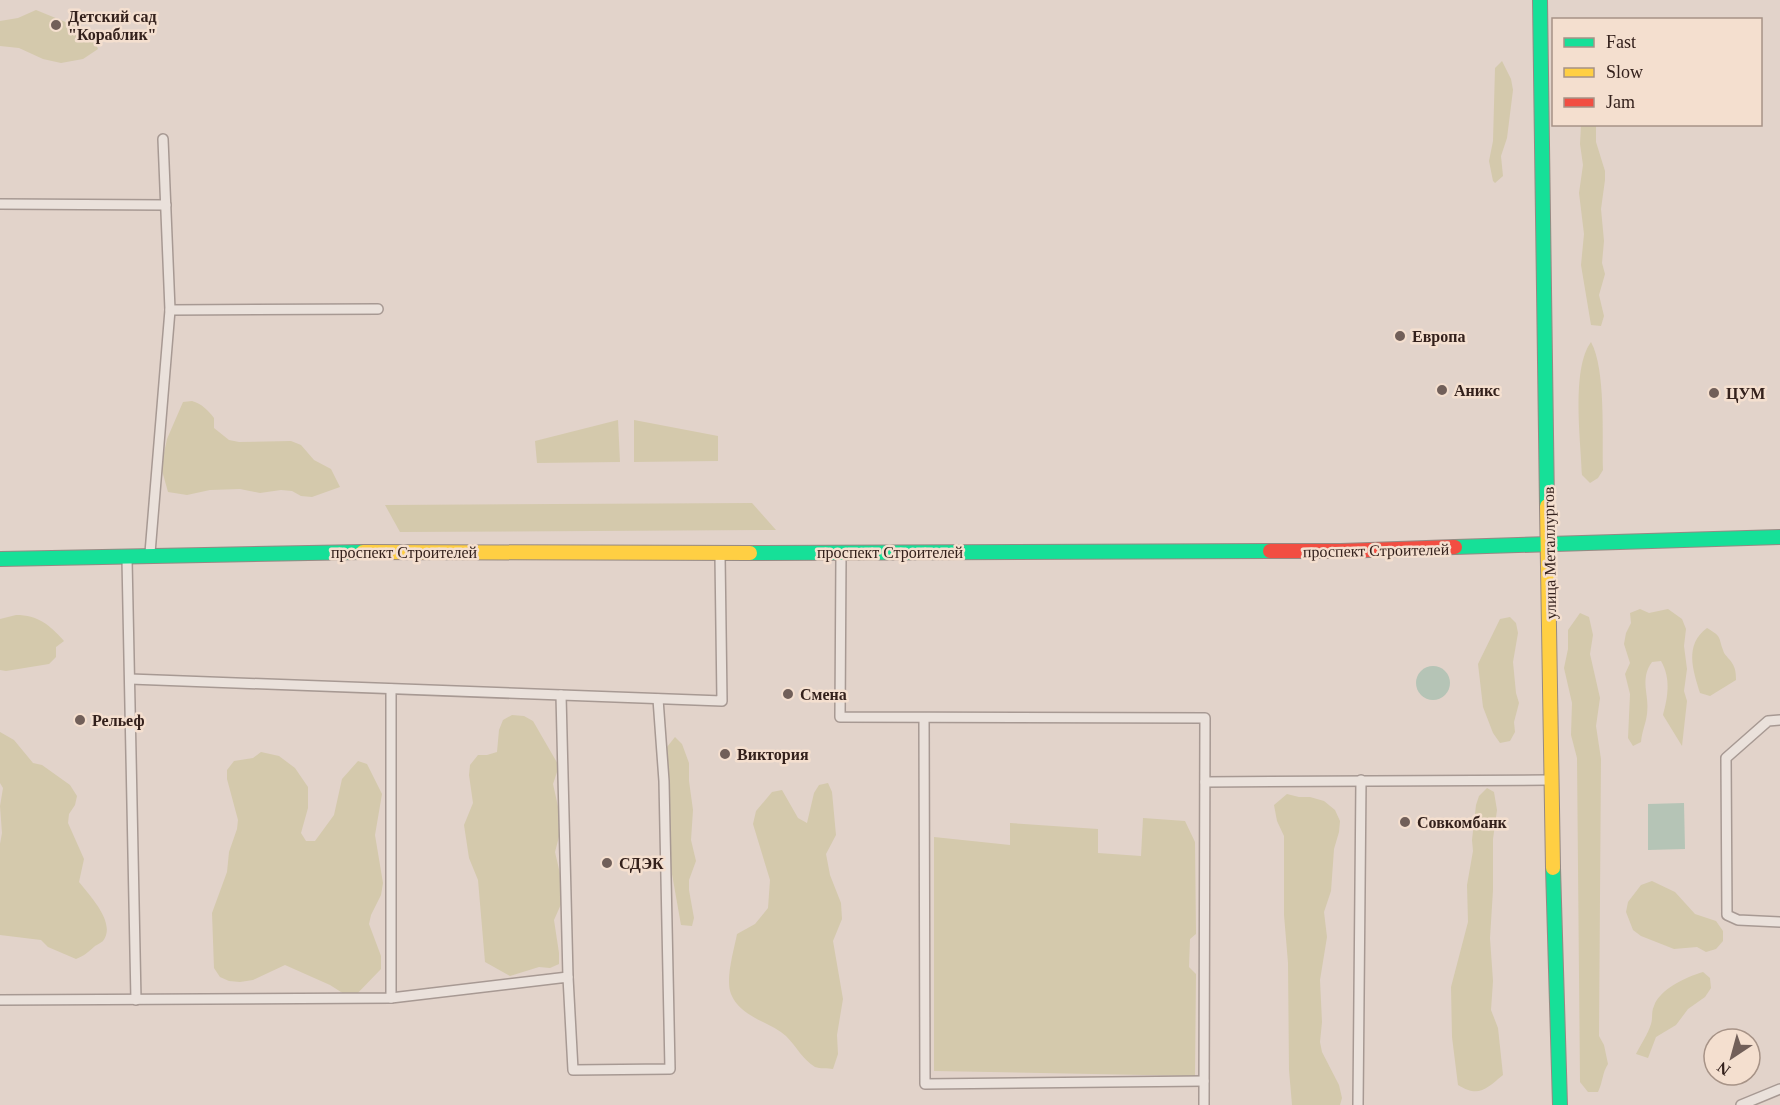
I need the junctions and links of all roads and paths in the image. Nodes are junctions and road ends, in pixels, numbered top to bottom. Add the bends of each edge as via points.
1 (1540, 0) edge
2 (164, 139) dead end
3 (0, 204) edge
4 (166, 205) junction
5 (378, 309) dead end
6 (170, 310) junction
7 (1780, 537) edge
8 (1549, 545) junction
9 (842, 553) junction
10 (720, 554) junction
11 (150, 555) junction
12 (127, 556) junction
13 (0, 559) edge
14 (130, 679) junction
15 (391, 689) junction
16 (561, 695) junction
17 (658, 699) junction
18 (924, 718) junction
19 (1780, 720) edge
20 (1361, 780) junction
21 (1551, 780) junction
22 (1205, 782) junction
23 (1780, 922) edge
24 (568, 977) junction
25 (392, 999) junction
26 (0, 1000) edge
27 (136, 1000) junction
28 (1204, 1081) junction
29 (1780, 1089) edge
30 (1204, 1105) edge
31 (1358, 1105) edge
32 (1560, 1105) edge
33 (1741, 1105) edge

1 - 8 street, улица Металлургов
2 - 4 lane
3 - 4 lane
4 - 6 lane
5 - 6 lane
6 - 11 lane
7 - 8 street, проспект Строителей
8 - 9 street, проспект Строителей via 1329,551
8 - 21 street, улица Металлургов
9 - 10 street, проспект Строителей
9 - 18 lane via 840,717
10 - 11 street, проспект Строителей
10 - 17 lane via 722,700
11 - 12 street, проспект Строителей
12 - 13 street, проспект Строителей
12 - 14 lane
14 - 15 lane
14 - 27 lane
15 - 16 lane
15 - 25 lane
16 - 17 lane
16 - 24 lane
17 - 24 lane via 664,781 670,1069 573,1070
18 - 22 lane via 1205,718
18 - 28 lane via 925,1083
19 - 23 lane via 1768,721 1726,758 1726,780 1727,915 1738,920
20 - 21 lane
20 - 22 lane
20 - 31 lane
21 - 32 street, улица Металлургов
22 - 28 lane
24 - 25 lane
25 - 27 lane
26 - 27 lane
28 - 30 lane
29 - 33 lane

